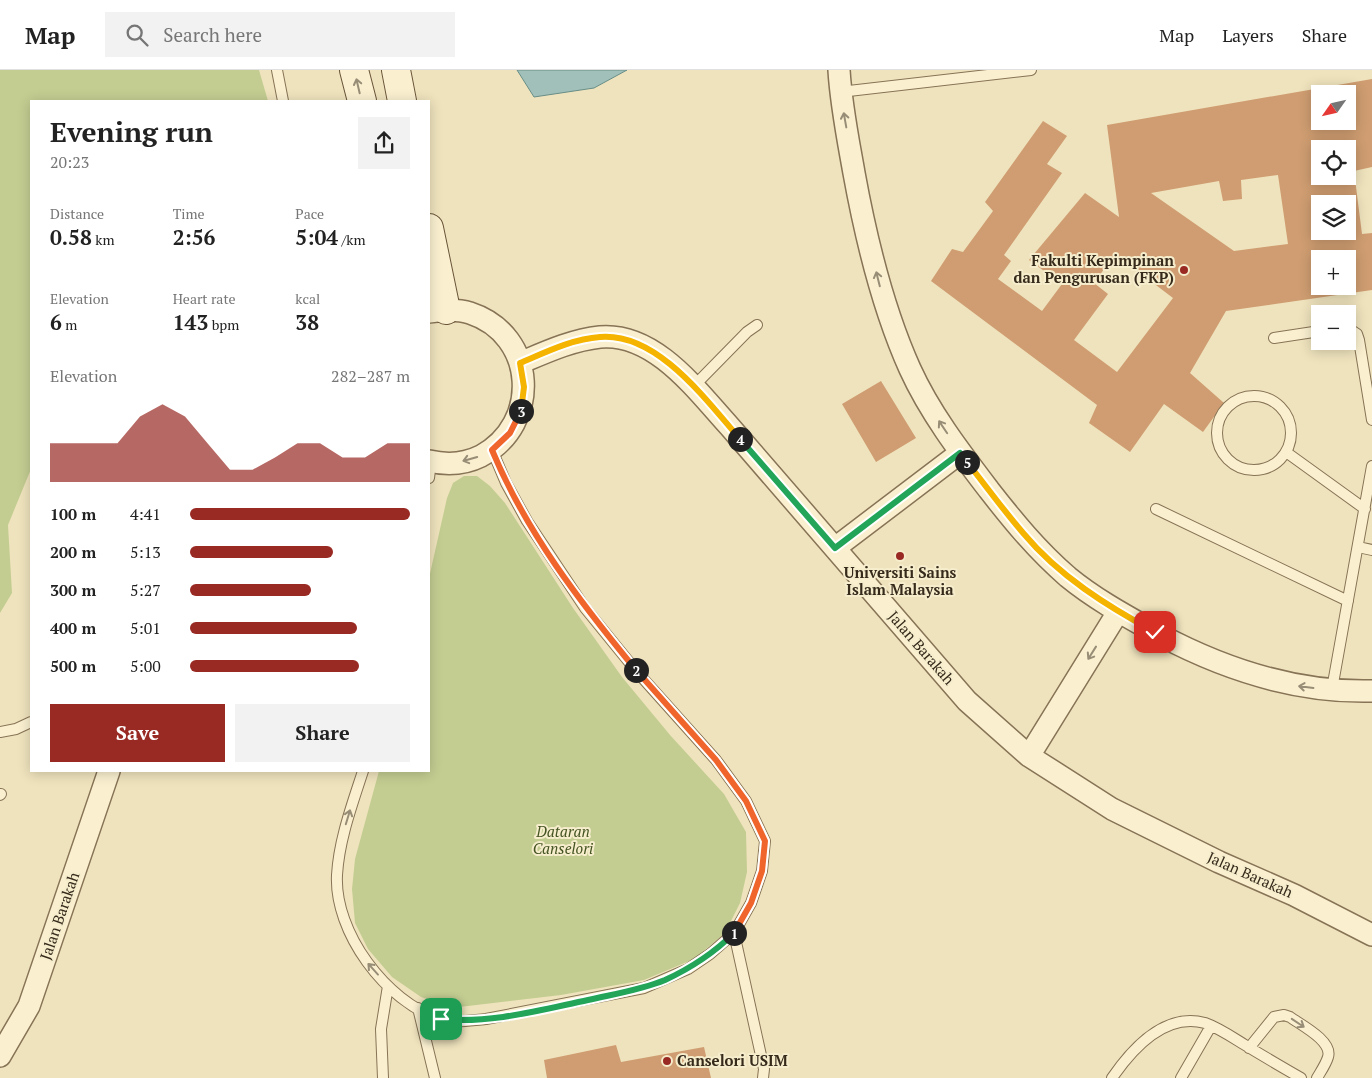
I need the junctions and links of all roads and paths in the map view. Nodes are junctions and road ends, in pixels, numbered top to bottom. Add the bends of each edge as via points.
1 (277, 70) edge
2 (354, 70) edge
3 (396, 70) edge
4 (840, 70) edge
5 (1032, 70) edge
6 (840, 92) junction
7 (283, 100) edge
8 (362, 100) edge
9 (402, 100) edge
10 (430, 238) edge
11 (437, 311) edge
12 (757, 325) dead end
13 (1311, 332) edge
14 (1356, 333) edge
15 (1274, 338) dead end
16 (520, 363) junction
17 (693, 387) junction
18 (1372, 420) edge
19 (492, 450) junction
20 (1286, 452) junction
21 (960, 453) junction
22 (1372, 466) edge
23 (430, 467) edge
24 (1156, 509) dead end
25 (1365, 509) junction
26 (1358, 547) junction
27 (835, 548) junction
28 (1372, 550) edge
29 (1348, 601) junction
30 (1118, 612) junction
31 (1332, 689) junction
32 (1372, 690) edge
33 (30, 722) edge
34 (0, 732) edge
35 (1029, 756) junction
36 (109, 772) edge
37 (362, 772) edge
38 (734, 933) junction
39 (1372, 935) edge
40 (388, 986) junction
41 (418, 1008) junction
42 (1211, 1026) junction
43 (1249, 1048) junction
44 (0, 1056) edge
45 (383, 1078) edge
46 (435, 1078) edge
47 (763, 1078) edge
48 (1112, 1078) edge
49 (1181, 1078) edge
50 (1301, 1078) edge
51 (1317, 1078) edge

1 - 7 lane
8 -> 2 street
3 - 9 street
4 - 6 street
5 - 6 lane
21 -> 6 street via 910,369 882,294 859,199
10 - 11 street
11 - 16 street via 470,313 492,324 509,341
12 - 17 lane
13 - 15 lane
14 - 18 lane
16 - 17 street, Jalan Barakah via 560,346 600,337 626,338 650,348
16 - 19 street via 524,387 521,411 510,433
17 - 27 street, Jalan Barakah
19 -> 23 street via 473,459
19 - 38 lane via 527,521 585,608 716,760 746,801 765,841 762,871 751,903
20 - 20 lane via 1279,461 1264,469 1236,466 1226,458 1219,444 1220,419 1234,402 1251,396 1270,400 1281,408 1291,427 1291,440
20 - 25 lane
21 - 27 street
21 - 30 street via 1024,536 1070,578
22 - 25 lane
24 - 29 lane
25 - 26 lane
26 - 28 lane
26 - 29 lane
27 - 35 street, Jalan Barakah via 967,701
29 - 31 lane
31 -> 30 street via 1282,683 1227,666 1192,652
30 -> 35 street
31 - 32 street
33 - 34 lane
35 - 39 street, Jalan Barakah via 1112,809 1219,862 1294,894
36 - 44 street, Jalan Barakah via 29,1006
40 -> 37 lane via 366,962 340,908 337,876 344,829
38 - 41 lane via 688,969 644,988 535,1011 461,1021 441,1019
38 - 47 lane via 764,1069
40 - 41 lane
40 - 45 lane via 381,1029
41 - 46 lane
42 - 43 lane
42 - 48 lane via 1186,1022 1155,1032 1139,1044
42 - 49 lane
43 - 50 lane
43 -> 51 lane via 1269,1020 1279,1015 1290,1017 1320,1037 1328,1048 1329,1056

